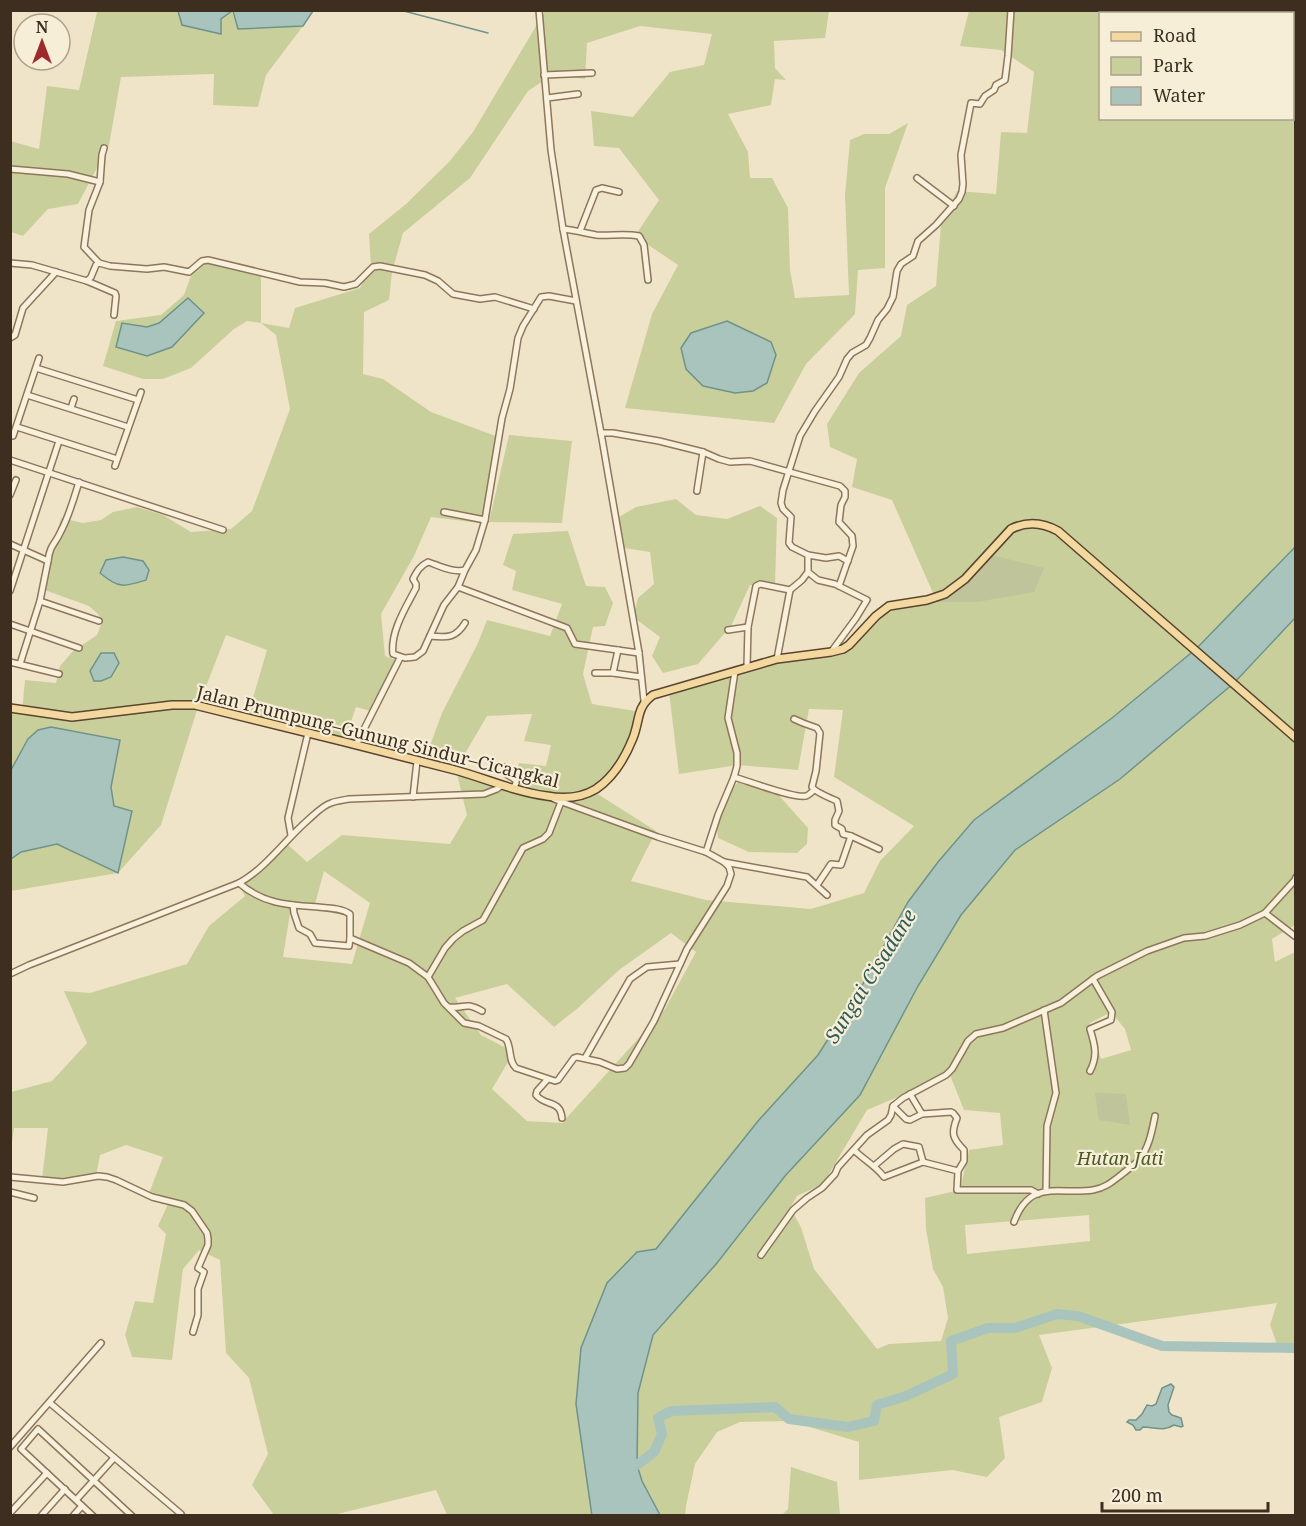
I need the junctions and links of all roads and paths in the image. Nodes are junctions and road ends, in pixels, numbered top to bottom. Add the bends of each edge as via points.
1 (539, 10) edge
2 (1011, 10) edge
3 (592, 73) dead end
4 (544, 75) junction
5 (578, 94) dead end
6 (547, 98) junction
7 (104, 148) dead end
8 (10, 169) edge
9 (917, 178) dead end
10 (100, 182) junction
11 (619, 192) dead end
12 (954, 206) junction
13 (562, 229) junction
14 (580, 231) junction
15 (10, 262) edge
16 (99, 263) junction
17 (56, 272) junction
18 (648, 280) dead end
19 (87, 281) junction
20 (576, 301) junction
21 (534, 309) junction
22 (114, 315) dead end
23 (10, 338) edge
24 (39, 358) dead end
25 (36, 368) junction
26 (141, 392) dead end
27 (27, 395) junction
28 (74, 399) dead end
29 (138, 400) junction
30 (71, 408) junction
31 (17, 427) junction
32 (128, 427) junction
33 (601, 433) junction
34 (14, 436) dead end
35 (59, 441) junction
36 (703, 452) junction
37 (117, 459) junction
38 (10, 460) edge
39 (115, 466) dead end
40 (49, 472) junction
41 (789, 472) junction
42 (15, 480) dead end
43 (80, 482) junction
44 (697, 491) dead end
45 (11, 493) edge
46 (444, 512) dead end
47 (485, 520) junction
48 (223, 530) dead end
49 (10, 544) edge
50 (24, 550) junction
51 (808, 555) junction
52 (48, 561) junction
53 (848, 561) junction
54 (465, 570) junction
55 (808, 572) junction
56 (839, 586) junction
57 (458, 588) junction
58 (790, 590) junction
59 (10, 591) edge
60 (40, 601) junction
61 (99, 621) dead end
62 (465, 623) dead end
63 (10, 624) edge
64 (748, 627) junction
65 (728, 630) dead end
66 (30, 632) junction
67 (430, 636) junction
68 (78, 648) dead end
69 (618, 650) junction
70 (831, 652) junction
71 (639, 654) junction
72 (400, 658) junction
73 (777, 659) junction
74 (10, 662) edge
75 (21, 664) junction
76 (747, 667) junction
77 (735, 671) junction
78 (595, 673) dead end
79 (613, 673) junction
80 (59, 674) dead end
81 (641, 677) junction
82 (644, 701) junction
83 (10, 708) edge
84 (794, 719) dead end
85 (308, 733) junction
86 (1296, 738) edge
87 (356, 745) junction
88 (417, 760) junction
89 (504, 767) dead end
90 (734, 777) junction
91 (502, 785) junction
92 (513, 789) junction
93 (814, 790) junction
94 (547, 796) junction
95 (413, 797) junction
96 (561, 801) junction
97 (291, 835) junction
98 (851, 836) junction
99 (879, 849) dead end
100 (706, 852) junction
101 (724, 862) junction
102 (1296, 877) edge
103 (239, 883) junction
104 (817, 885) junction
105 (827, 895) dead end
106 (293, 905) junction
107 (1265, 914) junction
108 (1296, 937) edge
109 (350, 938) junction
110 (680, 964) junction
111 (10, 974) edge
112 (428, 977) junction
113 (1093, 979) junction
114 (449, 1007) junction
115 (1044, 1010) junction
116 (482, 1011) dead end
117 (585, 1058) junction
118 (1090, 1071) dead end
119 (547, 1080) junction
120 (910, 1094) junction
121 (893, 1106) junction
122 (922, 1114) junction
123 (1155, 1116) dead end
124 (562, 1118) dead end
125 (854, 1150) junction
126 (923, 1162) junction
127 (874, 1166) junction
128 (958, 1171) junction
129 (10, 1177) edge
130 (1046, 1191) junction
131 (10, 1192) edge
132 (1038, 1194) junction
133 (34, 1198) dead end
134 (1014, 1222) dead end
135 (761, 1255) dead end
136 (194, 1332) dead end
137 (101, 1343) dead end
138 (50, 1403) junction
139 (10, 1447) edge
140 (114, 1458) junction
141 (47, 1473) junction
142 (94, 1480) junction
143 (65, 1490) junction
144 (76, 1500) junction
145 (82, 1506) junction
146 (10, 1513) edge
147 (181, 1514) dead end
148 (42, 1515) edge
149 (73, 1515) edge
150 (93, 1515) edge
151 (132, 1515) edge

1 - 4 street
2 - 12 street via 1005,80 980,104 971,103 961,155 962,192
3 - 4 street
4 - 6 street
5 - 6 street
6 - 13 street
7 - 10 street
8 - 10 street via 68,174
9 - 12 street
10 - 16 street via 89,210 84,247
11 - 14 street via 596,190
12 - 41 street via 918,241 913,256 901,264 887,309 866,345 847,359 814,411 800,435
13 - 14 street
13 - 20 street
14 - 18 street via 639,236 644,245
15 - 17 street
16 - 19 street
16 - 21 street via 189,272 208,260 344,288 380,266 425,275 453,294 480,299 495,297
17 - 19 street
17 - 23 street via 23,308 15,335
19 - 22 street via 115,293
20 - 21 street via 543,296
20 - 33 street
21 - 47 street via 518,338
24 - 25 street
25 - 27 street
25 - 29 street
26 - 29 street
27 - 30 street
27 - 31 street
28 - 30 street
29 - 32 street
30 - 32 street
31 - 34 street
31 - 35 street
32 - 37 street
33 - 36 street
33 - 71 street
35 - 37 street
35 - 40 street
36 - 41 street via 730,462 750,461
36 - 44 street
37 - 39 street
38 - 40 street
40 - 43 street
40 - 50 street
41 - 51 street via 781,503 792,517 789,543
41 - 53 street via 840,486 845,491 838,522 852,536
42 - 45 street
43 - 48 street
43 - 52 street
46 - 47 street
47 - 54 street
49 - 50 street
50 - 52 street
50 - 59 street
51 - 53 street via 839,556
51 - 55 street
52 - 60 street
53 - 56 street
54 - 57 street
54 - 72 street via 452,571 428,562 418,569 413,579 416,588 392,645 393,654
55 - 56 street via 818,580
55 - 58 street
56 - 70 street via 867,600
57 - 67 street via 444,605
57 - 69 street via 567,628 575,644
58 - 64 street via 756,586
58 - 73 street
60 - 61 street
60 - 66 street
62 - 67 street via 447,638
63 - 66 street
64 - 65 street
64 - 76 street
66 - 68 street
66 - 75 street
67 - 72 street via 420,654
69 - 71 street
69 - 79 street
70 - 73 main road
70 - 86 main road via 849,645 889,606 945,594 1011,529 1028,523 1049,525
71 - 81 street
72 - 87 street
73 - 76 main road
74 - 75 street
75 - 80 street
76 - 77 main road
77 - 82 main road
77 - 90 street via 728,718 736,753
78 - 79 street
79 - 81 street
81 - 82 street
82 - 94 main road, Jalan Prumpung–Gunung Sindur–Cicangkal via 633,737 610,777 581,796
83 - 85 main road, Jalan Prumpung–Gunung Sindur–Cicangkal via 72,717 195,705
84 - 93 street via 820,733
85 - 87 main road, Jalan Prumpung–Gunung Sindur–Cicangkal
85 - 97 street via 288,818
87 - 88 main road, Jalan Prumpung–Gunung Sindur–Cicangkal
88 - 91 main road, Jalan Prumpung–Gunung Sindur–Cicangkal
88 - 95 street
89 - 92 street via 506,774 516,780
90 - 93 street via 800,796
90 - 100 street
91 - 92 main road, Jalan Prumpung–Gunung Sindur–Cicangkal
91 - 95 street via 484,794
92 - 94 main road, Jalan Prumpung–Gunung Sindur–Cicangkal
93 - 98 street via 837,801 835,825
94 - 96 street
95 - 97 street via 333,802
96 - 100 street
96 - 112 street via 549,833 523,848 483,920 453,939
97 - 103 street via 250,877
98 - 99 street
98 - 104 street via 841,865 831,864
100 - 101 street
101 - 104 street via 807,877
101 - 110 street via 731,874 727,886
102 - 107 street
103 - 106 street via 257,896
103 - 111 street
104 - 105 street
106 - 109 street via 348,912
106 - 109 street via 299,928 310,934 315,943 350,946
107 - 108 street
107 - 113 street via 1240,925 1147,951
109 - 112 street via 410,963
110 - 117 street via 646,968 630,980
110 - 117 street via 654,1021 625,1068
112 - 114 street
113 - 115 street via 1061,1003
113 - 118 street via 1112,1012 1111,1020 1090,1029 1096,1047
114 - 116 street via 468,1005
114 - 119 street via 464,1023 506,1039 516,1068
115 - 120 street via 1004,1028 976,1034 946,1075
115 - 130 street via 1056,1093 1047,1126
117 - 119 street via 573,1058 558,1080
119 - 124 street via 536,1095 556,1105
120 - 121 street
120 - 122 street
121 - 122 street via 906,1119
121 - 125 street via 888,1120
122 - 128 street via 951,1112 957,1118 953,1129 955,1141 964,1150 964,1161
123 - 130 street via 1140,1158 1107,1186
125 - 127 street
125 - 135 street via 822,1188 793,1210
126 - 127 street via 884,1177
126 - 127 street via 919,1147 903,1144
126 - 128 street
128 - 132 street via 957,1190 1030,1190
129 - 136 street via 63,1182 107,1177 192,1211 208,1239 198,1268 204,1272 198,1289
130 - 132 street
131 - 133 street
132 - 134 street via 1023,1204
137 - 138 street
138 - 139 street
138 - 140 street
140 - 142 street
140 - 147 street
141 - 142 street via 21,1449 38,1429
141 - 143 street
141 - 146 street
142 - 144 street
142 - 151 street
143 - 144 street
143 - 148 street
144 - 145 street
145 - 149 street
145 - 150 street

